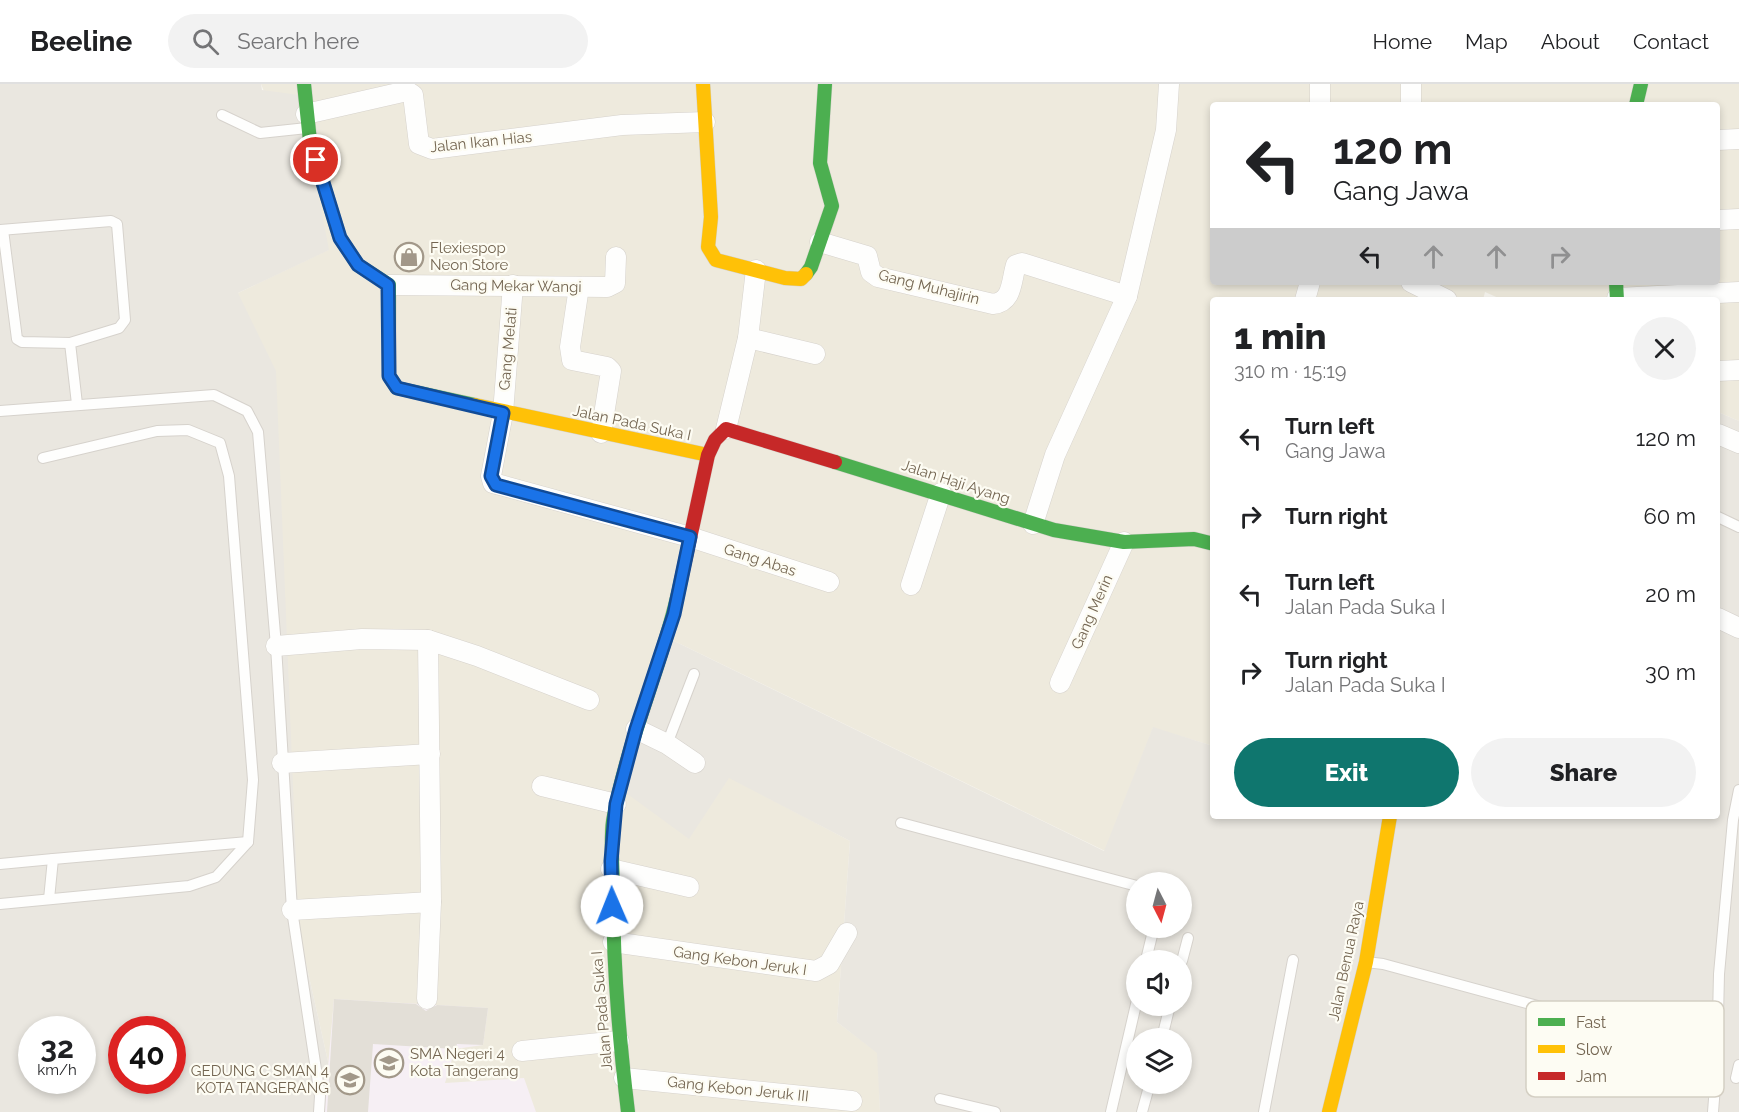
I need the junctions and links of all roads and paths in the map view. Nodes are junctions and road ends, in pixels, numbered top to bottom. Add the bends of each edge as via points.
1 (304, 84) edge
2 (703, 84) edge
3 (825, 84) edge
4 (1168, 84) edge
5 (1411, 84) edge
6 (1641, 84) edge
7 (1411, 102) edge
8 (1637, 102) edge
9 (222, 115) dead end
10 (307, 121) junction
11 (705, 122) junction
12 (1739, 139) edge
13 (1720, 140) edge
14 (1739, 219) edge
15 (1720, 220) edge
16 (2, 230) edge
17 (820, 242) junction
18 (616, 257) dead end
19 (756, 270) junction
20 (388, 285) junction
21 (513, 285) junction
22 (1417, 285) edge
23 (579, 287) junction
24 (1739, 292) edge
25 (1617, 293) edge
26 (1127, 296) junction
27 (1441, 297) edge
28 (748, 338) junction
29 (70, 343) junction
30 (815, 354) dead end
31 (1739, 370) edge
32 (1720, 371) edge
33 (77, 404) junction
34 (0, 411) edge
35 (503, 413) junction
36 (726, 429) junction
37 (601, 433) junction
38 (1720, 435) edge
39 (1739, 443) edge
40 (708, 455) junction
41 (43, 458) dead end
42 (502, 487) joint
43 (941, 493) junction
44 (1720, 519) edge
45 (1033, 524) junction
46 (1739, 527) edge
47 (690, 537) junction
48 (1124, 542) junction
49 (1210, 543) edge
50 (829, 582) dead end
51 (912, 585) dead end
52 (1720, 619) edge
53 (1739, 628) edge
54 (428, 640) junction
55 (276, 646) junction
56 (694, 674) dead end
57 (1060, 682) dead end
58 (589, 700) dead end
59 (636, 729) junction
60 (667, 744) junction
61 (429, 754) junction
62 (282, 763) junction
63 (695, 763) dead end
64 (542, 786) dead end
65 (1739, 790) edge
66 (616, 804) junction
67 (1390, 819) edge
68 (1736, 820) edge
69 (901, 823) dead end
70 (248, 842) junction
71 (53, 859) junction
72 (0, 864) edge
73 (611, 869) junction
74 (1729, 880) junction
75 (1126, 883) edge
76 (689, 887) dead end
77 (1739, 890) edge
78 (49, 899) junction
79 (431, 902) junction
80 (0, 904) edge
81 (292, 910) junction
82 (847, 933) dead end
83 (1188, 938) dead end
84 (613, 942) junction
85 (1185, 950) edge
86 (1293, 960) dead end
87 (1366, 962) junction
88 (427, 999) dead end
89 (1719, 1001) edge
90 (1526, 1003) edge
91 (1133, 1016) edge
92 (619, 1041) junction
93 (522, 1051) dead end
94 (1739, 1065) edge
95 (624, 1078) junction
96 (1736, 1078) dead end
97 (1147, 1094) edge
98 (1714, 1097) edge
99 (940, 1099) dead end
100 (852, 1101) dead end
101 (319, 1112) edge
102 (628, 1112) edge
103 (995, 1112) edge
104 (1111, 1112) edge
105 (1142, 1112) edge
106 (1264, 1112) edge
107 (1329, 1112) edge
108 (1713, 1112) edge

1 - 10 street
2 - 11 street
3 - 17 street via 820,163 832,206
4 - 26 street via 1166,130
5 - 7 street
6 - 8 street
9 - 10 lane via 267,134
10 - 11 street, Jalan Ikan Hias via 407,91 413,95 419,144 432,149 622,125
10 - 20 street via 340,238 358,265
11 - 19 street via 710,254 716,260
12 - 13 street
14 - 15 street
16 - 29 lane via 17,339
16 - 29 lane via 111,221 117,224 125,320 119,328
17 - 19 street via 811,267 801,279
17 - 26 street, Gang Muhajirin via 867,256 871,272 878,277 993,304 1008,298 1016,265 1022,263
18 - 23 street, Gang Mekar Wangi via 613,286
19 - 28 street
20 - 21 street, Gang Mekar Wangi
20 - 35 street, Jalan Pada Suka I via 389,376 397,388
21 - 23 street, Gang Mekar Wangi
21 - 35 street, Gang Melati
22 - 27 street
23 - 37 street via 570,347 572,360 607,367 611,372
24 - 25 street
26 - 45 street via 1055,455
28 - 30 street
28 - 36 street
29 - 33 lane
31 - 32 street
33 - 34 lane
33 - 55 lane via 214,395 247,411 258,432
35 - 37 street, Jalan Pada Suka I
35 - 42 street, Gang Melati via 491,476 493,483
36 - 40 street
36 - 43 street, Jalan Haji Ayang
37 - 40 street, Jalan Pada Suka I
38 - 39 street
40 - 47 street, Jalan Pada Suka I
41 - 70 lane via 157,431 188,430 220,443 229,476 253,780
42 - 47 street, Gang Abas
43 - 45 street, Jalan Haji Ayang
43 - 51 street
44 - 46 lane
45 - 48 street, Jalan Haji Ayang
47 - 50 street, Gang Abas
47 - 59 street, Jalan Pada Suka I via 674,614
48 - 49 street, Jalan Haji Ayang via 1194,539
48 - 57 street, Gang Merin
52 - 53 street
54 - 55 street via 362,639
54 - 58 street
54 - 61 street
55 - 62 lane
56 - 60 lane
59 - 60 street
59 - 66 street, Jalan Pada Suka I
60 - 63 street
61 - 62 street
61 - 79 street
62 - 81 lane
64 - 66 street
65 - 68 lane
66 - 73 street, Jalan Pada Suka I
67 - 87 street, Jalan Benua Raya
68 - 74 lane
69 - 75 lane
70 - 71 lane
70 - 78 lane via 216,877 189,886
71 - 72 lane
71 - 78 lane
73 - 76 street
73 - 84 street, Jalan Pada Suka I
74 - 77 lane
74 - 89 lane
78 - 80 lane
79 - 81 street
79 - 88 street
81 - 101 lane via 320,1096
82 - 84 street, Gang Kebon Jeruk I via 829,964 816,971
83 - 85 lane
84 - 92 street, Jalan Pada Suka I
86 - 106 lane
87 - 90 lane
87 - 107 street, Jalan Benua Raya
91 - 104 lane
92 - 93 street
92 - 95 street, Jalan Pada Suka I
94 - 96 lane
95 - 100 street, Gang Kebon Jeruk III
95 - 102 street, Jalan Pada Suka I
97 - 105 lane
98 - 108 lane
99 - 103 lane

